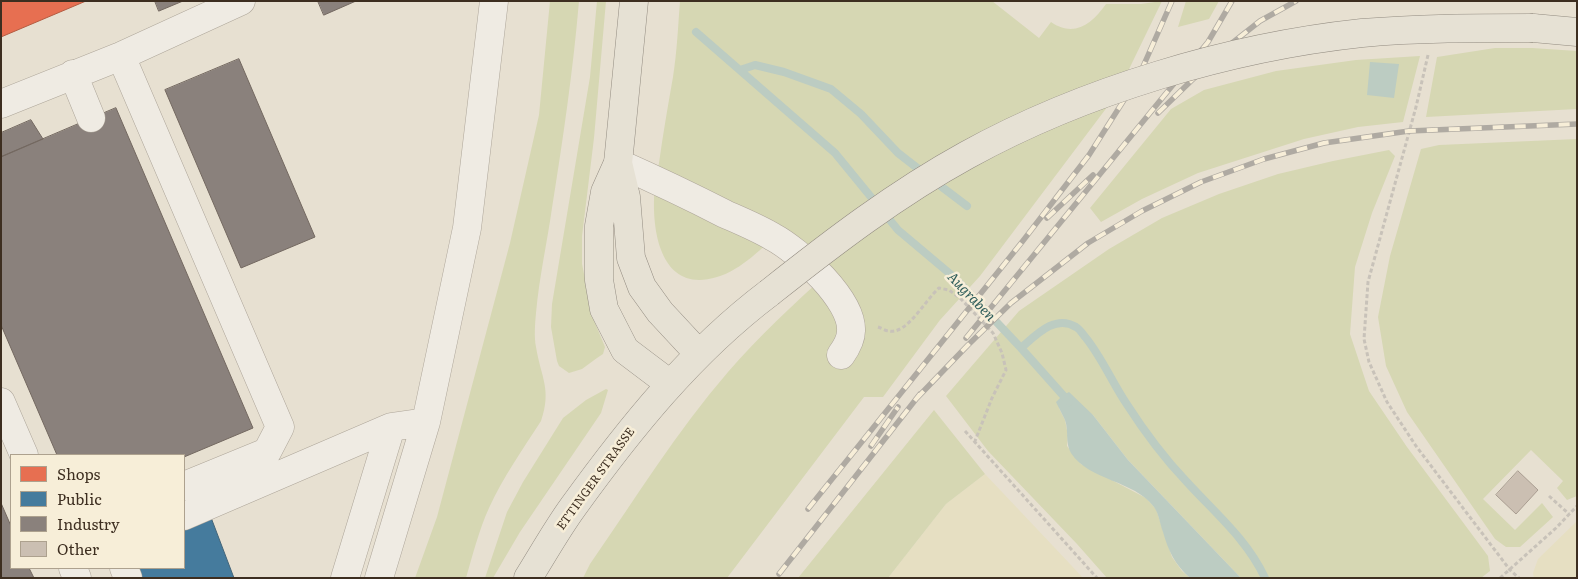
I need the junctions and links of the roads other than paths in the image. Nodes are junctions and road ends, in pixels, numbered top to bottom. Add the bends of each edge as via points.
1 (241, 1) edge
2 (494, 1) edge
3 (634, 1) edge
4 (1577, 32) edge
5 (121, 56) junction
6 (73, 74) junction
7 (1, 104) edge
8 (91, 118) dead end
9 (618, 163) junction
10 (699, 354) junction
11 (841, 355) dead end
12 (670, 384) junction
13 (1, 402) edge
14 (426, 422) junction
15 (391, 427) junction
16 (24, 454) edge
17 (185, 486) edge
18 (185, 516) edge
19 (345, 578) edge
20 (379, 578) edge
21 (528, 578) edge

1 - 5 lane
2 - 14 lane via 467,228
3 - 9 main road
4 - 10 main road, ETTINGER STRASSE, bridge via 1532,28 1361,34 1273,47 1184,68 1105,93 1034,122 967,155 900,195 743,312
5 - 6 lane
5 - 17 lane via 280,427 267,452
6 - 7 lane
6 - 8 lane
9 - 10 main road via 626,197 631,258 642,287
9 - 11 lane via 774,237 799,255 826,282 850,319 851,332
9 - 12 main road via 605,192 600,226 599,280 604,309 625,350
10 - 12 main road, ETTINGER STRASSE
12 - 21 main road, ETTINGER STRASSE via 573,508
13 - 16 lane
14 - 15 lane
14 - 20 lane
15 - 18 lane
15 - 19 lane

